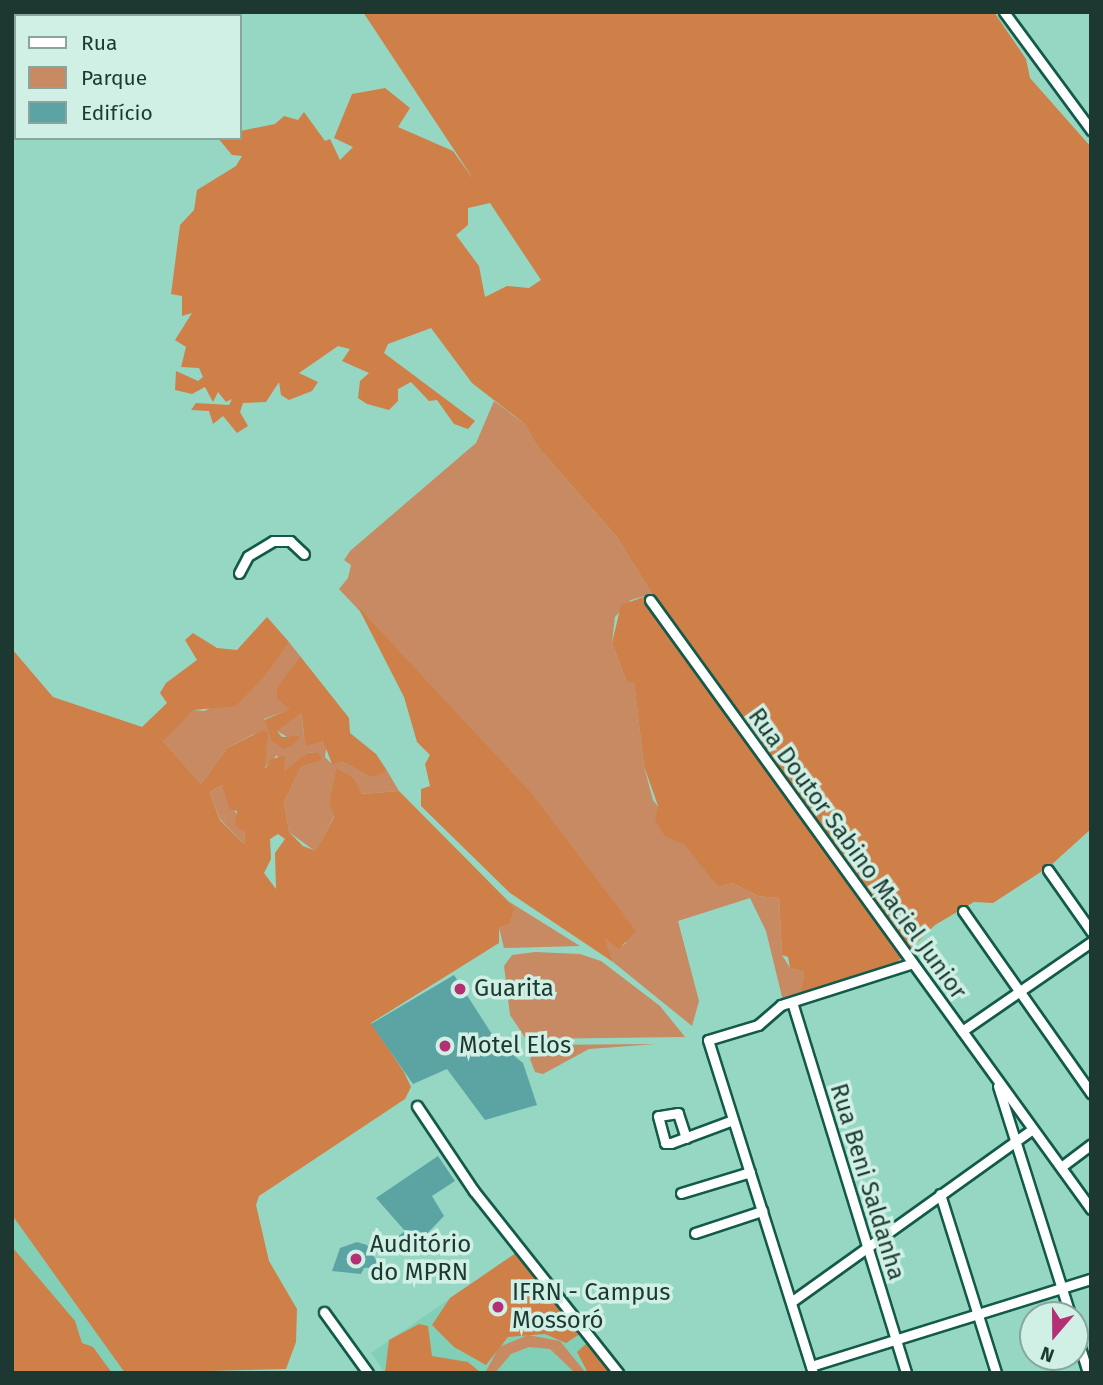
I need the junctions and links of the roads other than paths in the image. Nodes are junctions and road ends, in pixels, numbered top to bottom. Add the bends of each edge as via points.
1 (1004, 12) edge
2 (1091, 130) edge
3 (304, 554) dead end
4 (239, 573) dead end
5 (650, 600) dead end
6 (1048, 870) dead end
7 (963, 911) dead end
8 (1091, 931) edge
9 (1091, 942) edge
10 (911, 964) junction
11 (1021, 990) junction
12 (792, 1002) junction
13 (962, 1031) junction
14 (995, 1077) junction
15 (1091, 1093) edge
16 (417, 1107) dead end
17 (733, 1120) junction
18 (1033, 1129) junction
19 (686, 1138) dead end
20 (1016, 1142) junction
21 (1091, 1144) edge
22 (1061, 1167) junction
23 (750, 1172) junction
24 (681, 1193) dead end
25 (940, 1194) junction
26 (1091, 1209) edge
27 (762, 1211) junction
28 (695, 1233) dead end
29 (865, 1245) junction
30 (1091, 1279) edge
31 (1062, 1288) junction
32 (1066, 1301) edge
33 (791, 1302) junction
34 (324, 1312) dead end
35 (978, 1314) junction
36 (895, 1340) junction
37 (812, 1369) edge
38 (366, 1372) edge
39 (618, 1373) edge
40 (906, 1373) edge
41 (996, 1373) edge

1 - 2 street
3 - 4 street via 290,541 273,541 248,556
5 - 10 street, Rua Doutor Sabino Maciel Junior
6 - 8 street
7 - 11 street
9 - 11 street
10 - 12 street
10 - 13 street, Rua Doutor Sabino Maciel Junior
11 - 13 street
11 - 15 street
12 - 17 street via 758,1025 708,1040
12 - 29 street, Rua Beni Saldanha
13 - 14 street, Rua Doutor Sabino Maciel Junior
14 - 18 street, Rua Doutor Sabino Maciel Junior
14 - 20 street
16 - 39 street via 474,1191
17 - 19 street
17 - 23 street
18 - 20 street
18 - 22 street, Rua Doutor Sabino Maciel Junior
20 - 25 street
20 - 31 street
21 - 22 street
22 - 26 street, Rua Doutor Sabino Maciel Junior
23 - 24 street
23 - 27 street
25 - 29 street
25 - 35 street
27 - 28 street
27 - 33 street
29 - 33 street
29 - 36 street, Rua Beni Saldanha
30 - 31 street
31 - 32 street
31 - 35 street
33 - 37 street
34 - 38 street
35 - 36 street
35 - 41 street
36 - 37 street
36 - 40 street, Rua Beni Saldanha

